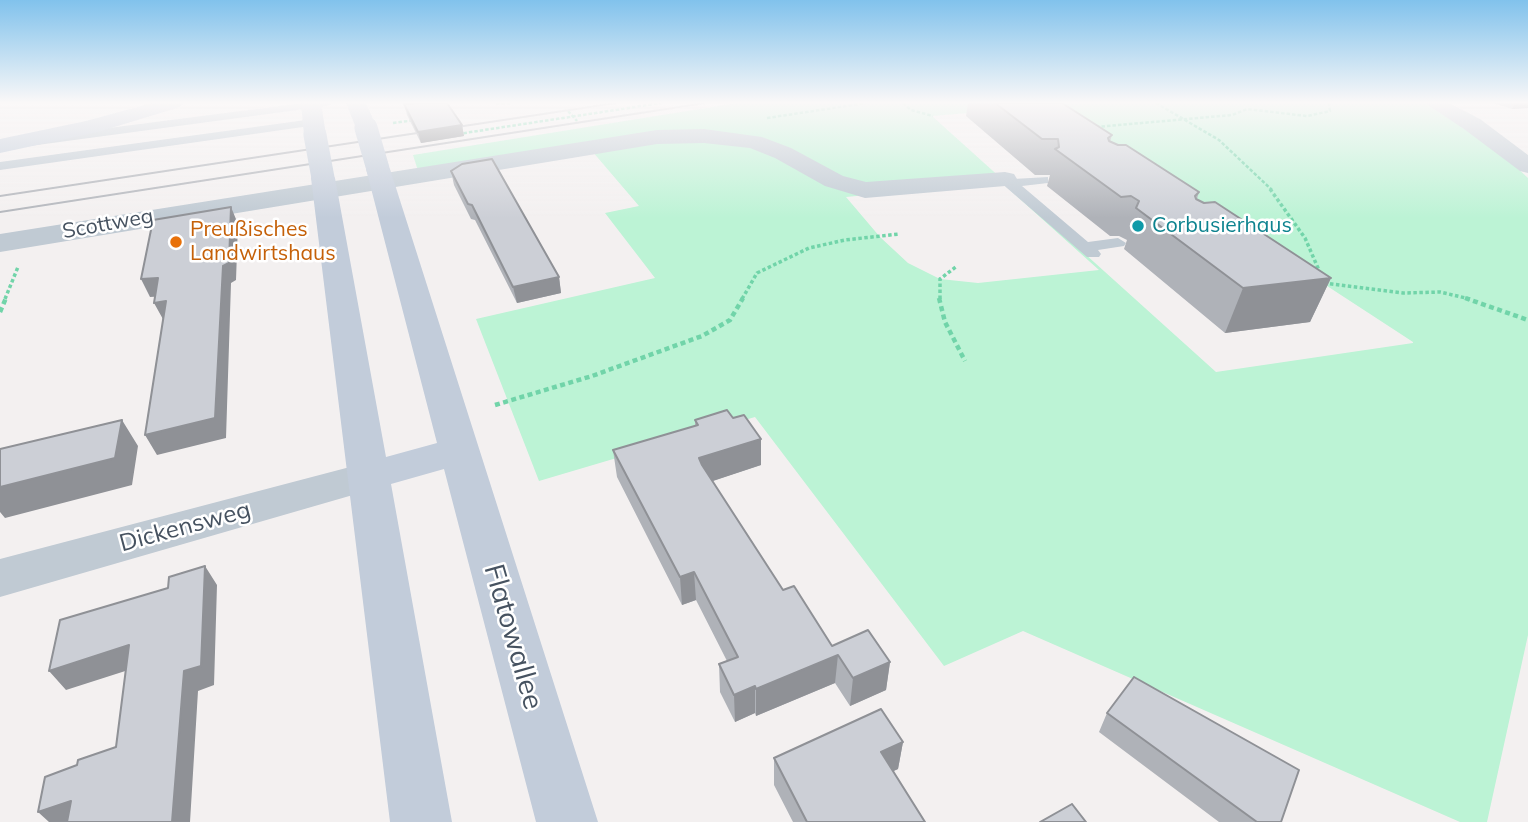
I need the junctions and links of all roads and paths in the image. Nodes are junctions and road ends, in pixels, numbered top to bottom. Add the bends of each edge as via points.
1 (23, 141) edge
2 (46, 141) edge
3 (115, 141) edge
4 (149, 141) edge
5 (319, 141) edge
6 (378, 141) edge
7 (620, 141) edge
8 (748, 141) edge
9 (1219, 141) edge
10 (0, 146) edge
11 (1518, 149) edge
12 (0, 157) edge
13 (0, 166) edge
14 (1528, 166) edge
15 (380, 174) junction
16 (1043, 180) edge
17 (1007, 181) junction
18 (324, 183) junction
19 (899, 234) dead end
20 (0, 243) edge
21 (1118, 243) dead end
22 (22, 259) dead end
23 (957, 266) dead end
24 (2, 302) edge
25 (0, 312) edge
26 (1528, 320) edge
27 (965, 361) dead end
28 (495, 405) dead end
29 (459, 451) junction
30 (369, 476) junction
31 (0, 578) edge
32 (421, 822) edge
33 (567, 822) edge

1 - 10 main road
2 - 10 lane
3 - 12 lane
4 - 13 lane
5 - 18 main road, bridge
6 - 15 main road, Flatowallee, bridge
7 - 15 street, Scottweg
8 - 17 street, Scottweg via 783,153 834,181 865,190
9 - 26 path via 1267,184 1305,238 1323,283 1404,293 1440,292
11 - 14 street
15 - 18 street, Scottweg
15 - 29 main road, Flatowallee
16 - 17 lane
17 - 21 lane via 1089,250
18 - 20 street, Scottweg
18 - 30 main road
19 - 28 path via 809,248 757,273 730,320 702,336
22 - 24 path
23 - 27 path via 940,279 939,296 945,322
24 - 25 path
29 - 30 main road
29 - 33 main road, Flatowallee
30 - 31 street, Dickensweg
30 - 32 main road

